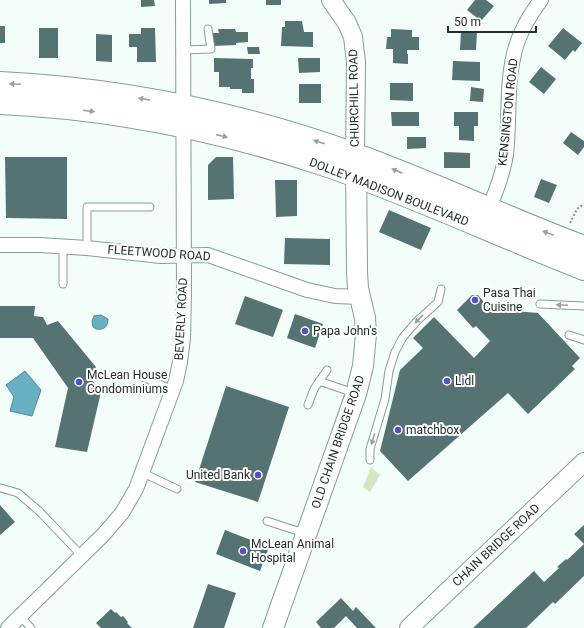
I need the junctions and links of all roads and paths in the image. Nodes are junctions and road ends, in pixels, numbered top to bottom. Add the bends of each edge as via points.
1 (183, 0) edge
2 (331, 0) edge
3 (541, 0) edge
4 (208, 29) dead end
5 (183, 50) junction
6 (0, 83) edge
7 (0, 103) edge
8 (183, 106) junction
9 (184, 128) junction
10 (355, 155) junction
11 (356, 176) junction
12 (584, 204) edge
13 (150, 207) dead end
14 (485, 218) junction
15 (567, 228) dead end
16 (0, 245) edge
17 (63, 246) junction
18 (584, 247) edge
19 (87, 248) junction
20 (184, 255) junction
21 (584, 269) edge
22 (63, 284) dead end
23 (441, 289) dead end
24 (360, 297) junction
25 (540, 304) dead end
26 (584, 306) edge
27 (569, 335) dead end
28 (584, 340) edge
29 (327, 370) dead end
30 (138, 375) dead end
31 (320, 381) junction
32 (173, 390) junction
33 (356, 394) junction
34 (308, 406) dead end
35 (370, 460) dead end
36 (584, 462) edge
37 (143, 473) junction
38 (1, 488) dead end
39 (177, 489) dead end
40 (267, 521) dead end
41 (306, 534) junction
42 (82, 556) junction
43 (20, 616) junction
44 (8, 628) edge
45 (31, 628) edge
46 (273, 628) edge
47 (409, 628) edge

1 - 5 street, BEVERLY ROAD
2 - 10 street, CHURCHILL ROAD via 353,37 356,62
3 - 14 street, KENSINGTON ROAD via 520,34 514,53 506,154 500,179
4 - 5 lane via 211,49
5 - 8 street, BEVERLY ROAD
8 -> 6 main road, DOLLEY MADISON BOULEVARD via 96,91
7 -> 9 main road, DOLLEY MADISON BOULEVARD via 93,112
8 - 9 street, BEVERLY ROAD
10 -> 8 main road, DOLLEY MADISON BOULEVARD via 262,125
9 -> 11 main road, DOLLEY MADISON BOULEVARD via 292,155
9 - 20 street, BEVERLY ROAD
10 - 11 main road, OLD CHAIN BRIDGE ROAD
14 -> 10 main road, DOLLEY MADISON BOULEVARD
11 - 14 main road, DOLLEY MADISON BOULEVARD
11 - 24 main road, OLD CHAIN BRIDGE ROAD via 356,262
12 - 15 path via 577,209
13 - 19 lane via 87,207
18 -> 14 main road, DOLLEY MADISON BOULEVARD
14 - 21 main road, DOLLEY MADISON BOULEVARD
16 - 17 street, FLEETWOOD ROAD
17 - 19 street, FLEETWOOD ROAD
17 - 22 lane
19 - 20 street, FLEETWOOD ROAD via 161,256
20 - 24 street, FLEETWOOD ROAD via 208,255 307,290 335,296
20 - 32 street, BEVERLY ROAD via 183,338
23 -> 35 lane via 438,302 403,337 395,352 385,399 370,449
24 - 33 main road, OLD CHAIN BRIDGE ROAD via 366,326 366,349
26 -> 25 lane
27 - 28 lane
29 - 31 lane
30 - 32 lane
31 - 33 lane
31 - 34 lane via 314,388
32 - 37 street, BEVERLY ROAD
33 - 41 main road, OLD CHAIN BRIDGE ROAD
36 - 47 street, CHAIN BRIDGE ROAD
37 - 39 lane
37 - 42 street, BEVERLY ROAD via 122,513
38 - 42 lane via 18,493
40 - 41 lane
41 - 46 main road, OLD CHAIN BRIDGE ROAD
42 - 43 street, BEVERLY ROAD
43 - 44 street, BEVERLY ROAD
43 - 45 lane

